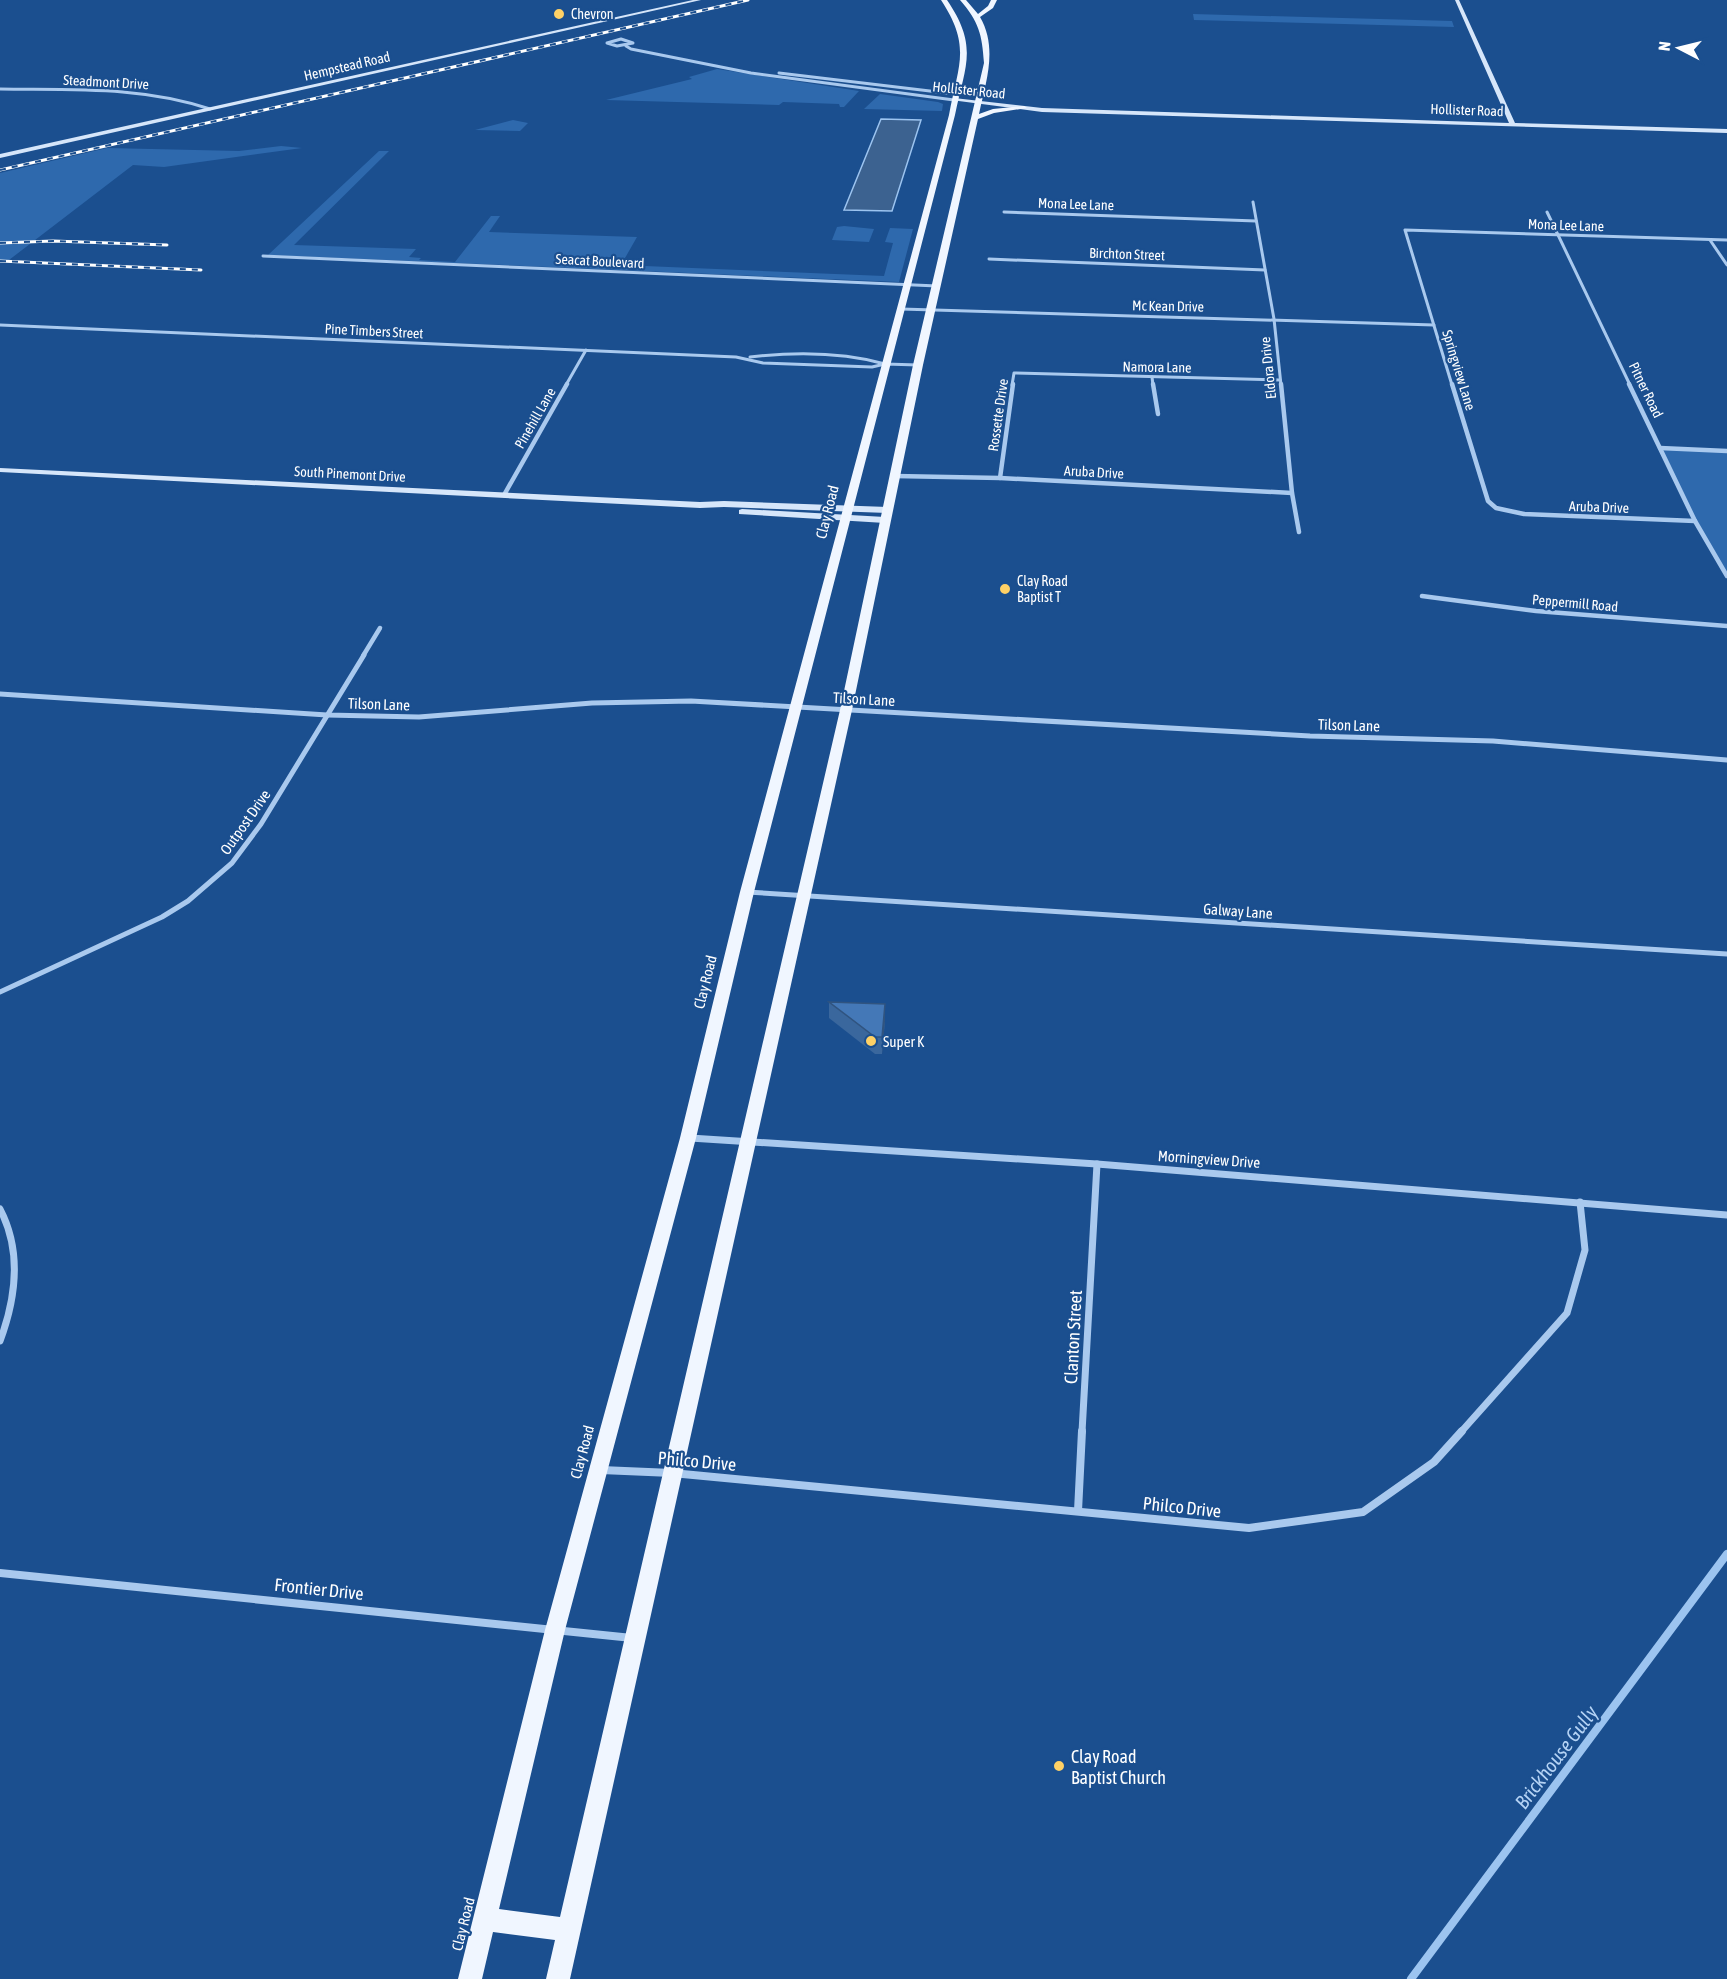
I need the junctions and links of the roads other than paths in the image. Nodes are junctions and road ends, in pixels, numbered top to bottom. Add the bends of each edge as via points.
1 (699, 0) edge
2 (945, 0) edge
3 (965, 0) edge
4 (994, 0) edge
5 (1456, 0) edge
6 (979, 16) junction
7 (964, 34) junction
8 (985, 34) junction
9 (626, 46) junction
10 (730, 69) junction
11 (832, 79) junction
12 (825, 84) junction
13 (0, 89) edge
14 (955, 97) junction
15 (978, 100) junction
16 (1024, 108) junction
17 (1086, 109) junction
18 (210, 110) junction
19 (974, 118) junction
20 (1512, 123) junction
21 (1727, 130) edge
22 (954, 152) junction
23 (0, 156) edge
24 (1253, 202) dead end
25 (1004, 212) dead end
26 (1547, 212) dead end
27 (1256, 221) junction
28 (937, 224) junction
29 (1405, 230) joint
30 (1557, 235) junction
31 (1710, 240) junction
32 (1727, 240) edge
33 (263, 256) dead end
34 (989, 259) dead end
35 (1727, 265) edge
36 (1265, 270) junction
37 (908, 285) junction
38 (937, 286) junction
39 (901, 309) junction
40 (931, 310) junction
41 (1274, 319) junction
42 (0, 325) edge
43 (1434, 325) junction
44 (586, 350) junction
45 (746, 358) junction
46 (885, 364) junction
47 (918, 365) junction
48 (1034, 374) joint
49 (1152, 378) junction
50 (1280, 380) junction
51 (1158, 414) dead end
52 (1660, 448) junction
53 (1727, 451) edge
54 (0, 470) edge
55 (895, 476) junction
56 (1000, 478) junction
57 (1292, 493) junction
58 (504, 495) junction
59 (1502, 510) joint
60 (847, 513) junction
61 (887, 515) junction
62 (1695, 521) junction
63 (1299, 532) dead end
64 (1727, 576) edge
65 (1422, 596) dead end
66 (1727, 626) edge
67 (380, 628) dead end
68 (0, 694) edge
69 (795, 706) junction
70 (846, 710) junction
71 (327, 715) junction
72 (1727, 760) edge
73 (747, 892) junction
74 (802, 896) junction
75 (1727, 954) edge
76 (0, 992) edge
77 (688, 1138) junction
78 (749, 1141) junction
79 (1097, 1164) junction
80 (1580, 1202) junction
81 (0, 1209) edge
82 (1727, 1215) edge
83 (0, 1341) edge
84 (597, 1470) junction
85 (672, 1473) junction
86 (1078, 1511) junction
87 (0, 1574) edge
88 (555, 1630) junction
89 (636, 1638) junction
90 (485, 1919) junction
91 (569, 1930) junction
92 (470, 1979) edge
93 (558, 1979) edge

1 - 18 street, Hempstead Road
2 - 3 street
2 - 7 main road
3 - 6 main road, Clay Road
4 - 6 main road
5 - 20 street
6 - 8 main road, Clay Road
7 - 8 main road
7 - 14 main road, Clay Road via 965,55
8 - 15 main road, Clay Road via 987,63
9 - 9 street, Hollister Road via 632,42 617,39 607,43
9 - 10 street, Hollister Road
10 - 11 street, Hollister Road
10 - 12 street, Hollister Road
11 - 12 street
11 - 14 street, Hollister Road
12 - 14 street, Hollister Road
13 - 18 street, Steadmont Drive via 147,94
14 - 15 street, Hollister Road
14 - 22 main road, Clay Road
15 - 16 street, Hollister Road
15 - 17 street, Hollister Road
15 - 19 main road, Clay Road
16 - 17 street, Hollister Road
16 - 19 main road via 993,111
17 - 20 street, Hollister Road
18 - 23 street, Hempstead Road
19 - 22 main road, Clay Road
20 - 21 street, Hollister Road
22 - 28 main road, Clay Road
22 - 28 main road, Clay Road
24 - 27 street, Eldora Drive
25 - 27 street, Mona Lee Lane
26 - 30 street, Pitner Road
27 - 36 street, Eldora Drive
28 - 37 main road, Clay Road
28 - 38 main road, Clay Road
29 - 30 street, Mona Lee Lane
29 - 43 street, Springview Lane
30 - 31 street, Mona Lee Lane
30 - 52 street, Pitner Road
31 - 32 street, Mona Lee Lane
31 - 35 street
33 - 37 street, Seacat Boulevard
34 - 36 street, Birchton Street
36 - 41 street, Eldora Drive
37 - 38 street, Seacat Boulevard
37 - 39 main road, Clay Road
38 - 40 main road, Clay Road
39 - 40 street, Mc Kean Drive
39 - 46 main road, Clay Road
40 - 41 street, Mc Kean Drive
40 - 47 main road, Clay Road
41 - 43 street, Mc Kean Drive
41 - 50 street, Eldora Drive
42 - 44 street, Pine Timbers Street
43 - 59 street, Springview Lane via 1488,501
44 - 45 street, Pine Timbers Street
44 - 58 street, Pinehill Lane
45 - 46 street, Pine Timbers Street via 763,363 872,367
45 - 46 street, Pine Timbers Street via 766,354 840,357
46 - 47 street, Pine Timbers Street
46 - 60 main road, Clay Road
47 - 55 main road, Clay Road
48 - 49 street, Namora Lane
48 - 56 street, Rossette Drive via 1014,373
49 - 50 street, Namora Lane
49 - 51 street
50 - 57 street, Eldora Drive
52 - 53 street
52 - 62 street, Pitner Road
54 - 58 street, South Pinemont Drive
55 - 56 street, Aruba Drive
55 - 61 main road, Clay Road
56 - 57 street, Aruba Drive
57 - 63 street, Eldora Drive
58 - 60 street, South Pinemont Drive via 721,510
59 - 62 street, Aruba Drive
60 - 61 street, South Pinemont Drive
60 - 69 main road, Clay Road
61 - 70 main road, Clay Road
62 - 64 street, Pitner Road
65 - 66 street, Peppermill Road via 1497,608
67 - 71 street, Outpost Drive
68 - 71 street, Tilson Lane
69 - 70 street, Tilson Lane
69 - 71 street, Tilson Lane via 691,700 592,703 419,717
69 - 73 main road, Clay Road
70 - 72 street, Tilson Lane via 1310,736 1493,741
70 - 74 main road, Clay Road
71 - 76 street, Outpost Drive via 261,824 232,863 211,882 162,917
73 - 74 street, Galway Lane
73 - 77 main road, Clay Road
74 - 75 street, Galway Lane
74 - 78 main road, Clay Road
77 - 78 street, Morningview Drive
77 - 84 main road, Clay Road
78 - 79 street, Morningview Drive
78 - 85 main road, Clay Road
79 - 80 street, Morningview Drive
79 - 86 street, Clanton Street
80 - 82 street, Morningview Drive
80 - 86 street, Philco Drive via 1585,1250 1567,1312 1434,1462 1363,1512 1249,1528
81 - 83 street via 11,1236 15,1264 13,1299
84 - 85 street, Philco Drive
84 - 88 main road, Clay Road
85 - 86 street, Philco Drive
85 - 89 main road, Clay Road
87 - 88 street, Frontier Drive
88 - 89 street, Frontier Drive
88 - 90 main road, Clay Road
89 - 91 main road, Clay Road
90 - 91 main road
90 - 92 main road, Clay Road
91 - 93 main road, Clay Road

